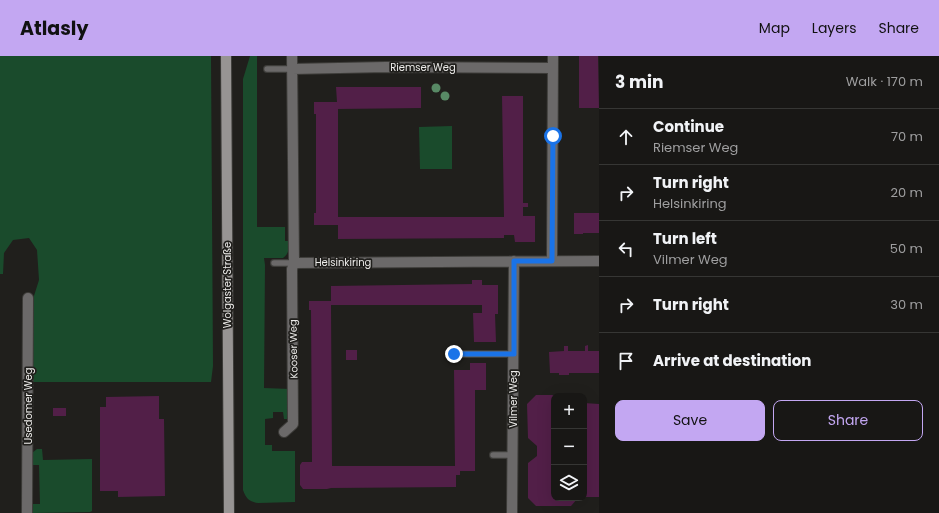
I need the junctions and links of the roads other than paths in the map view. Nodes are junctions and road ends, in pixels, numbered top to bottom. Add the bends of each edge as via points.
1 (226, 56) edge
2 (292, 56) edge
3 (553, 56) edge
4 (553, 68) junction
5 (267, 69) dead end
6 (292, 69) junction
7 (514, 261) junction
8 (552, 261) junction
9 (599, 261) edge
10 (294, 262) junction
11 (274, 263) dead end
12 (28, 298) dead end
13 (454, 354) dead end
14 (514, 354) junction
15 (284, 432) dead end
16 (493, 455) dead end
17 (513, 455) junction
18 (27, 513) edge
19 (229, 513) edge
20 (512, 513) edge

1 - 19 main road, Wolgaster Straße
2 - 6 street
3 - 4 street
4 - 6 street, Riemser Weg
4 - 8 street
5 - 6 lane
6 - 10 street
7 - 8 street, Helsinkiring
7 - 10 street, Helsinkiring
7 - 14 street, Vilmer Weg
8 - 9 street, Helsinkiring
10 - 11 lane
10 - 15 street, Kooser Weg via 293,424
12 - 18 street, Usedomer Weg
13 - 14 lane
14 - 17 street, Vilmer Weg
16 - 17 lane
17 - 20 street, Vilmer Weg

